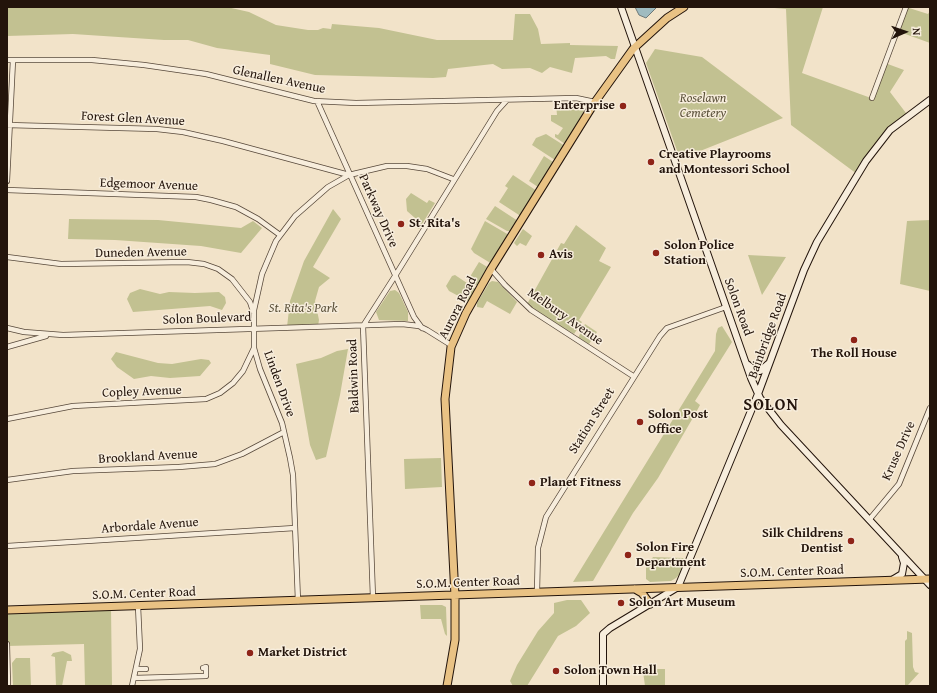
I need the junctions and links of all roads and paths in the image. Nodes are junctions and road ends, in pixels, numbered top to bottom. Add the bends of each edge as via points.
1 (621, 7) edge
2 (684, 7) edge
3 (906, 7) edge
4 (636, 46) junction
5 (7, 60) edge
6 (13, 60) junction
7 (872, 98) dead end
8 (507, 100) junction
9 (930, 100) edge
10 (317, 101) junction
11 (595, 102) junction
12 (9, 125) edge
13 (349, 175) junction
14 (454, 179) junction
15 (7, 181) edge
16 (7, 190) edge
17 (280, 235) junction
18 (7, 258) edge
19 (491, 269) junction
20 (395, 276) junction
21 (726, 307) junction
22 (254, 313) junction
23 (363, 326) junction
24 (7, 328) edge
25 (422, 328) junction
26 (253, 329) junction
27 (50, 335) junction
28 (452, 346) junction
29 (7, 347) edge
30 (254, 348) junction
31 (772, 357) junction
32 (746, 363) junction
33 (633, 376) junction
34 (758, 394) junction
35 (930, 408) edge
36 (7, 419) edge
37 (284, 432) junction
38 (7, 480) edge
39 (869, 520) junction
40 (295, 528) junction
41 (7, 546) edge
42 (900, 554) junction
43 (927, 579) edge
44 (892, 580) junction
45 (930, 585) edge
46 (678, 587) junction
47 (635, 589) junction
48 (537, 592) junction
49 (455, 596) junction
50 (373, 598) junction
51 (298, 601) junction
52 (650, 604) junction
53 (138, 606) junction
54 (7, 610) edge
55 (7, 644) edge
56 (202, 668) dead end
57 (137, 669) junction
58 (146, 669) dead end
59 (134, 678) junction
60 (8, 686) edge
61 (132, 686) edge
62 (447, 686) edge
63 (603, 686) edge

1 - 4 street, Solon Road
2 - 4 main road, Aurora Road via 667,18
3 - 7 street
4 - 11 main road, Aurora Road
4 - 21 street, Solon Road
5 - 6 street, Glenallen Avenue
6 - 10 street, Glenallen Avenue via 92,60 144,65 206,74
6 - 12 street
8 - 10 street, Glenallen Avenue via 356,103
8 - 11 street, Glenallen Avenue via 576,98
8 - 14 street, Baldwin Road via 497,111
9 - 31 street, Bainbridge Road via 890,130 866,161 837,207 804,270
10 - 13 street, Parkway Drive
11 - 19 main road, Aurora Road
12 - 13 street, Forest Glen Avenue via 183,132
12 - 15 street
13 - 14 street, Linden Drive via 387,166 407,166 427,169
13 - 17 street, Linden Drive via 328,187 304,206
13 - 20 street, Parkway Drive
14 - 20 street, Baldwin Road
16 - 17 street, Edgemoor Avenue via 196,197 236,207
17 - 22 street, Linden Drive via 262,274
18 - 22 street, Duneden Avenue via 62,264 204,264 218,269 232,279 250,302
19 - 28 main road, Aurora Road via 466,313
19 - 33 street, Melbury Avenue via 531,310
20 - 23 street, Baldwin Road
20 - 25 street, Parkway Drive via 414,317
21 - 32 street, Solon Road
21 - 33 street, Station Street via 667,328
22 - 26 street, Linden Drive
23 - 25 street, Solon Boulevard via 402,324
23 - 26 street, Solon Boulevard
23 - 50 street, Baldwin Road
24 - 27 street, Solon Boulevard
25 - 28 street, Solon Boulevard
26 - 27 street, Solon Boulevard
26 - 30 street, Linden Drive
27 - 29 street
28 - 49 main road, Aurora Road via 447,370 446,399
30 - 36 street, Copley Avenue via 243,372 233,383 206,399 73,406
30 - 37 street, Linden Drive
31 - 32 street via 760,371
31 - 34 street, Bainbridge Road
32 - 34 street, Solon Road
33 - 48 street, Station Street via 546,517 538,548
34 - 39 street, Solon Road via 781,425
34 - 46 street, Bainbridge Road
35 - 39 street, Kruse Drive via 899,484
37 - 38 street, Brookland Avenue via 242,454 215,464 179,468 73,471
37 - 40 street, Linden Drive via 293,475
39 - 42 street, Solon Road
40 - 41 street, Arbordale Avenue
40 - 51 street, Linden Drive
42 - 43 street, Solon Road
42 - 44 street via 904,568 902,574
43 - 44 main road, S.O.M. Center Road
43 - 45 street, Solon Road
44 - 46 main road, S.O.M. Center Road
46 - 47 main road, S.O.M. Center Road
46 - 52 street
47 - 48 main road, S.O.M. Center Road
47 - 52 main road via 642,593
48 - 49 main road, S.O.M. Center Road
49 - 50 main road, S.O.M. Center Road
49 - 62 main road, Aurora Road via 455,640
50 - 51 main road, S.O.M. Center Road
51 - 53 main road, S.O.M. Center Road
52 - 63 street via 603,634
53 - 54 main road, S.O.M. Center Road
53 - 57 street via 140,649
55 - 60 street
56 - 59 street via 206,667 205,676
57 - 58 street
57 - 59 street
59 - 61 street

